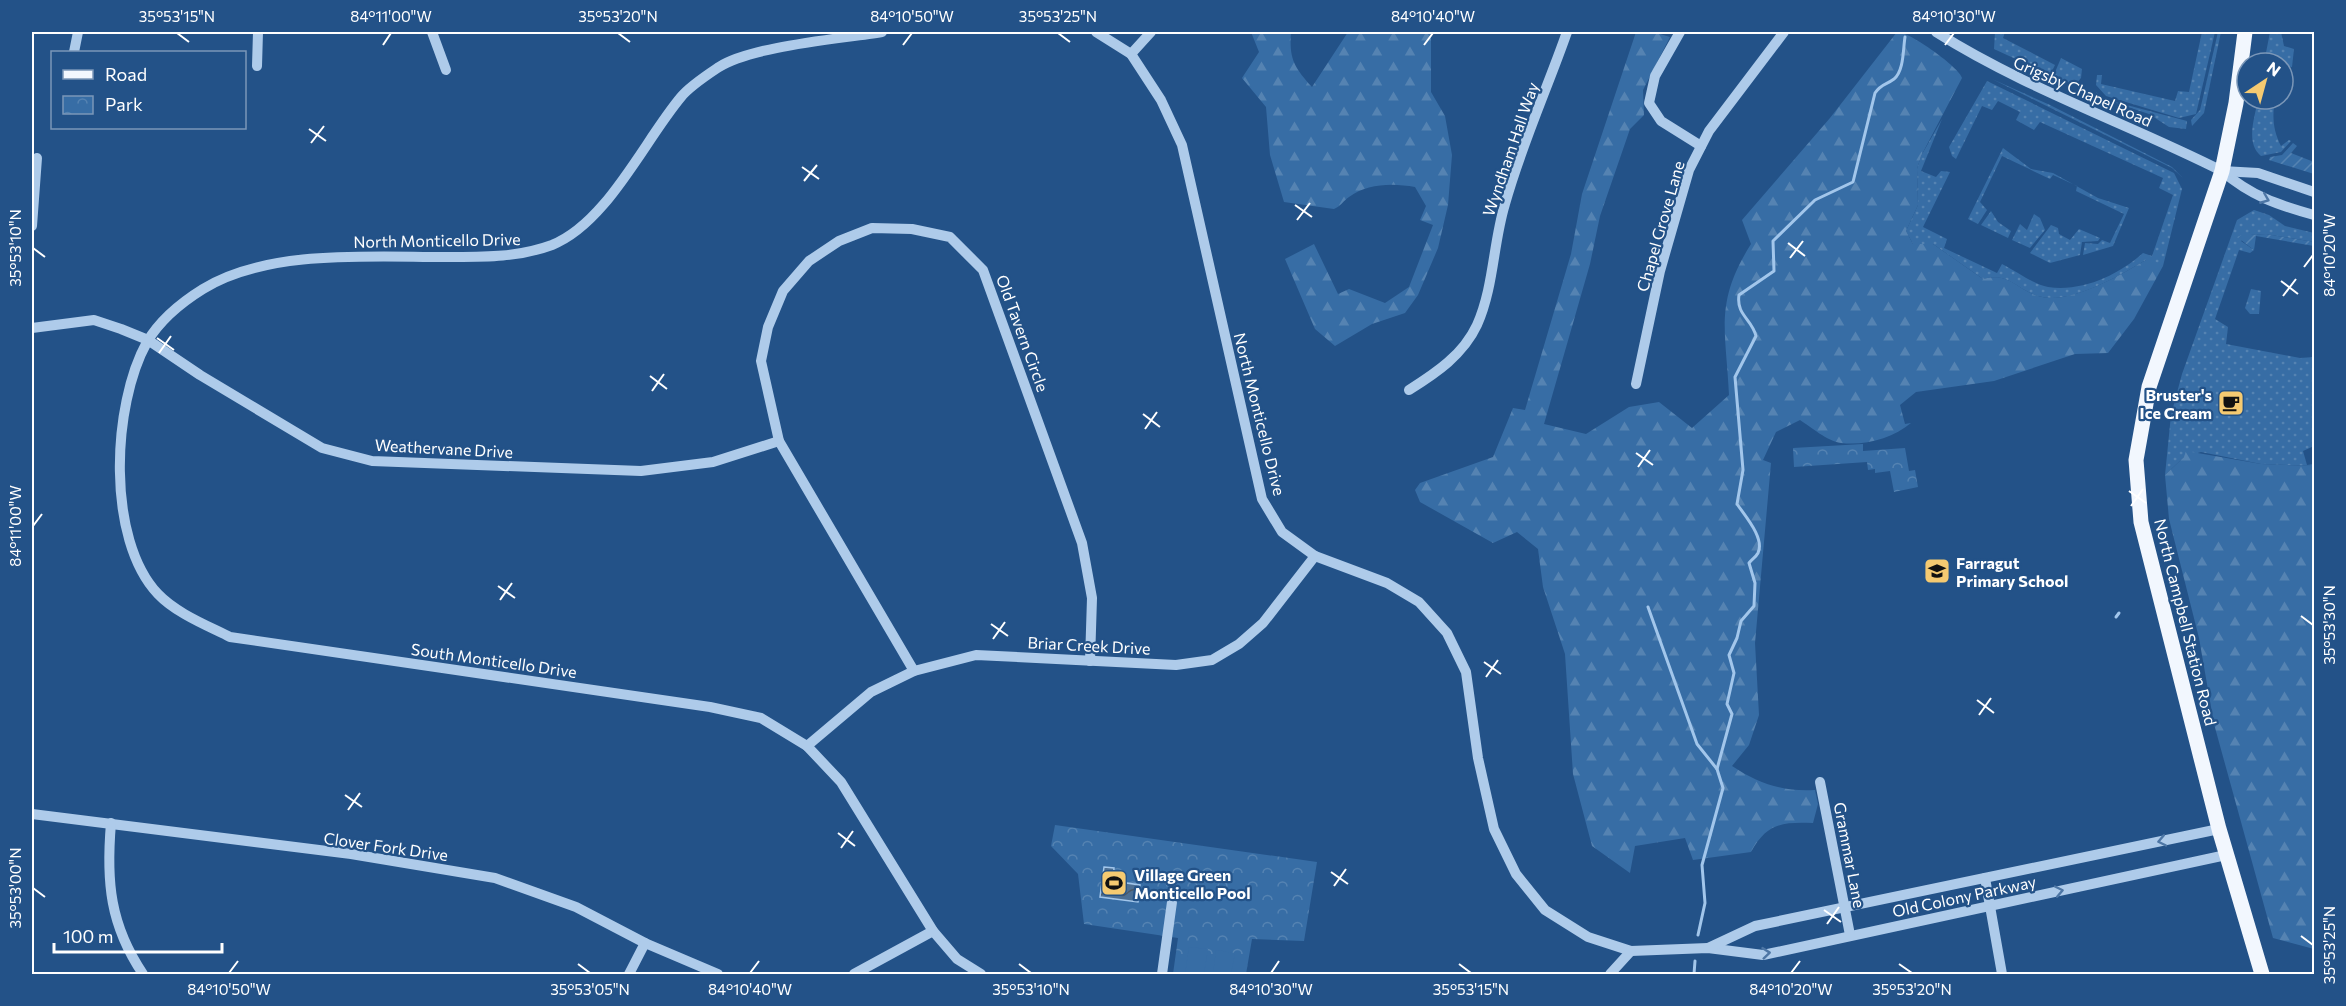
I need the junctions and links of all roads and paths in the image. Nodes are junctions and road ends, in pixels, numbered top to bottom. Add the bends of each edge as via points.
1 (78, 32) edge
2 (258, 32) edge
3 (432, 32) edge
4 (882, 32) edge
5 (1096, 32) edge
6 (1152, 32) edge
7 (1566, 32) edge
8 (1680, 32) edge
9 (1784, 32) edge
10 (1936, 32) edge
11 (2245, 32) edge
12 (74, 51) edge
13 (1131, 54) junction
14 (257, 66) dead end
15 (446, 70) dead end
16 (1701, 146) junction
17 (38, 158) dead end
18 (2222, 171) junction
19 (2314, 192) edge
20 (2314, 215) edge
21 (32, 226) edge
22 (32, 328) edge
23 (148, 340) junction
24 (1636, 384) dead end
25 (1409, 390) dead end
26 (779, 441) junction
27 (1315, 556) junction
28 (1090, 661) junction
29 (914, 671) junction
30 (807, 746) junction
31 (1820, 782) dead end
32 (32, 814) edge
33 (111, 823) junction
34 (2219, 829) junction
35 (2226, 855) junction
36 (1985, 878) junction
37 (1172, 902) dead end
38 (1989, 906) junction
39 (1845, 908) junction
40 (933, 931) junction
41 (1850, 934) junction
42 (645, 944) junction
43 (1708, 948) junction
44 (1631, 951) junction
45 (144, 975) edge
46 (629, 975) edge
47 (718, 975) edge
48 (854, 975) edge
49 (981, 975) edge
50 (1162, 975) edge
51 (1610, 975) edge
52 (2002, 975) edge
53 (2262, 975) edge

1 - 12 street
2 - 14 street
3 - 15 street
4 - 23 street, North Monticello Drive via 742,56 719,67 682,95 595,214 555,243 518,256 328,257 242,273 205,288 172,311
5 - 13 street, North Monticello Drive
6 - 13 street
7 - 25 street, Wyndham Hall Way via 1504,204 1477,324 1461,351
8 - 16 street via 1655,76 1649,103 1661,121
9 - 16 street, Chapel Grove Lane
10 - 18 street, Grigsby Chapel Road via 2029,85
11 - 18 main road, North Campbell Station Road
13 - 27 street, North Monticello Drive via 1161,100 1182,145 1262,499 1282,532
16 - 24 street, Chapel Grove Lane via 1689,170 1660,271
17 - 21 street
18 - 19 street via 2258,173
18 -> 20 street via 2246,191
18 - 34 main road, North Campbell Station Road via 2149,387 2136,460 2141,522
22 - 23 street, Weathervane Drive via 94,320
23 - 26 street, Weathervane Drive via 322,448 372,461 641,471 713,462
23 - 30 street, South Monticello Drive via 131,378 119,441 124,518 134,559 158,594 199,622 230,637 710,707 761,718
26 - 28 street, Old Tavern Circle via 761,361 768,327 783,291 809,261 839,241 872,228 912,229 950,237 983,270 1082,543 1092,598
26 - 29 street, Old Tavern Circle
27 - 28 street, Briar Creek Drive via 1263,623 1212,660 1176,665
27 - 44 street, North Monticello Drive via 1387,583 1419,602 1447,633 1466,672 1478,758 1494,829 1516,874 1545,910 1588,937
28 - 29 street, Briar Creek Drive via 976,655
29 - 30 street, Briar Creek Drive via 871,692
30 - 40 street, South Monticello Drive via 841,782
31 - 39 street, Grammar Lane
32 - 33 street, Clover Fork Drive
33 - 42 street, Clover Fork Drive via 495,878 576,907
33 - 45 street via 109,888 118,928
34 - 35 main road, North Campbell Station Road
34 -> 36 street, Old Colony Parkway
38 -> 35 street, Old Colony Parkway
35 - 53 main road, North Campbell Station Road
36 - 38 street
36 - 39 street, Old Colony Parkway
37 - 50 street
38 - 41 street, Old Colony Parkway
38 - 52 street
39 - 41 street, Grammar Lane
39 - 43 street, Old Colony Parkway via 1755,927
40 - 48 street
40 - 49 street, South Monticello Drive via 957,959
43 -> 41 street, Old Colony Parkway via 1763,955
42 - 46 street
42 - 47 street, Clover Fork Drive
43 - 44 street, Old Colony Parkway
44 - 51 street

